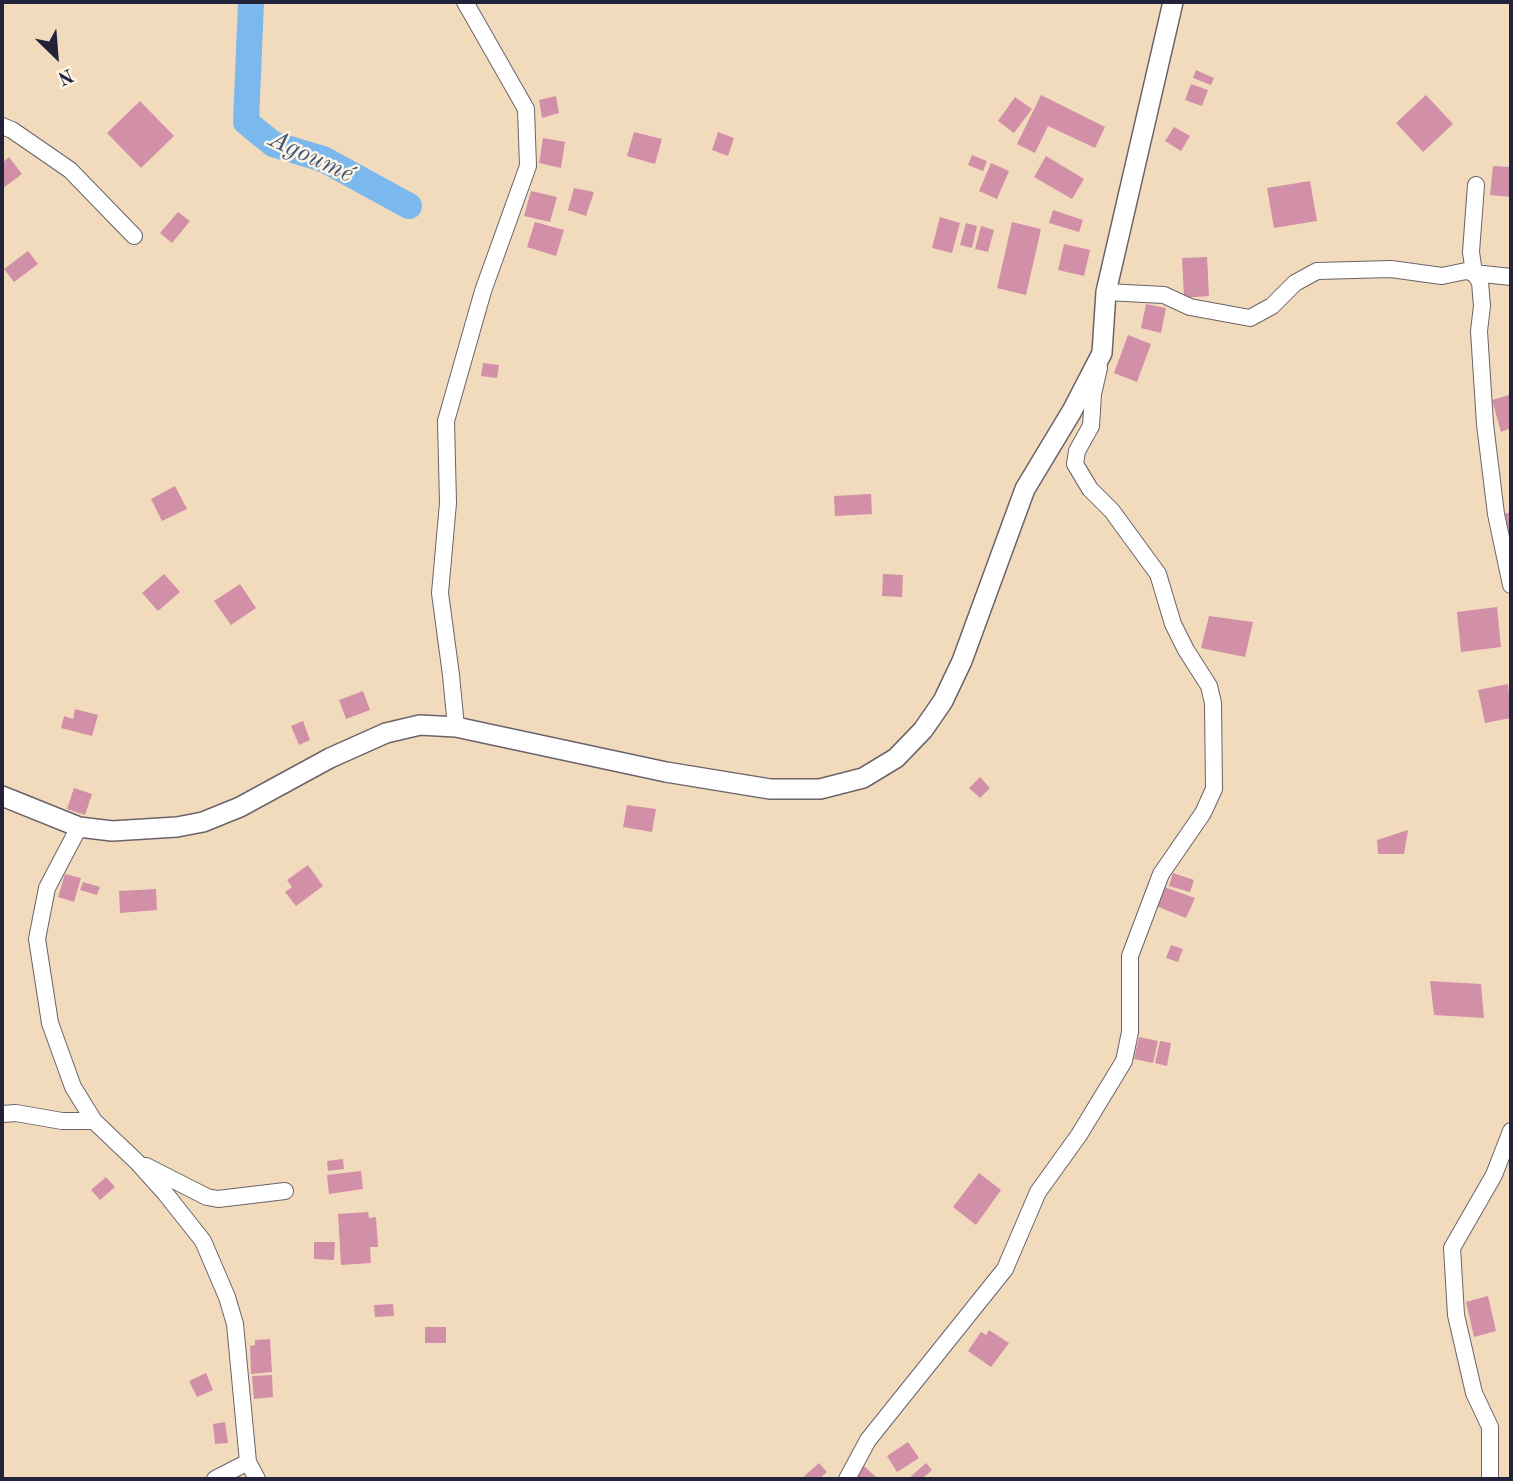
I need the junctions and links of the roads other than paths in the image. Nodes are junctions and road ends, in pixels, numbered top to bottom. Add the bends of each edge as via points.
1 (465, 2) edge
2 (1173, 2) edge
3 (2, 126) edge
4 (1476, 185) dead end
5 (134, 236) dead end
6 (1474, 273) junction
7 (1511, 276) edge
8 (1106, 292) junction
9 (1102, 353) junction
10 (1511, 585) edge
11 (456, 727) junction
12 (2, 796) edge
13 (79, 827) junction
14 (2, 1114) edge
15 (94, 1121) junction
16 (1511, 1131) edge
17 (137, 1162) junction
18 (285, 1191) dead end
19 (248, 1462) junction
20 (215, 1479) edge
21 (257, 1479) edge
22 (847, 1479) edge
23 (1490, 1479) edge

1 - 11 street via 526,109 528,166 483,291 446,421 448,503 440,593
2 - 8 street
3 - 5 street via 70,170
4 - 6 street
6 - 7 street
6 - 8 street via 1317,271 1250,318 1191,306 1164,295
6 - 10 street via 1480,282 1479,331 1494,502
8 - 9 street
9 - 11 street via 1026,489 943,701 895,758 863,778 820,789 770,789
9 - 22 street via 1091,426 1075,464 1158,574 1173,624 1209,686 1214,789 1161,874 1130,956 1130,1032 1124,1061 1038,1192 1005,1269 868,1440
11 - 13 street via 420,725 386,733 203,822 145,830
12 - 13 street
13 - 15 street via 47,888 37,939 50,1023 74,1087
14 - 15 street
15 - 17 street
16 - 23 street via 1494,1175 1452,1248 1456,1315 1474,1393 1490,1427
17 - 18 street via 207,1197
17 - 19 street via 203,1241 227,1297 235,1324
19 - 20 street
19 - 21 street

